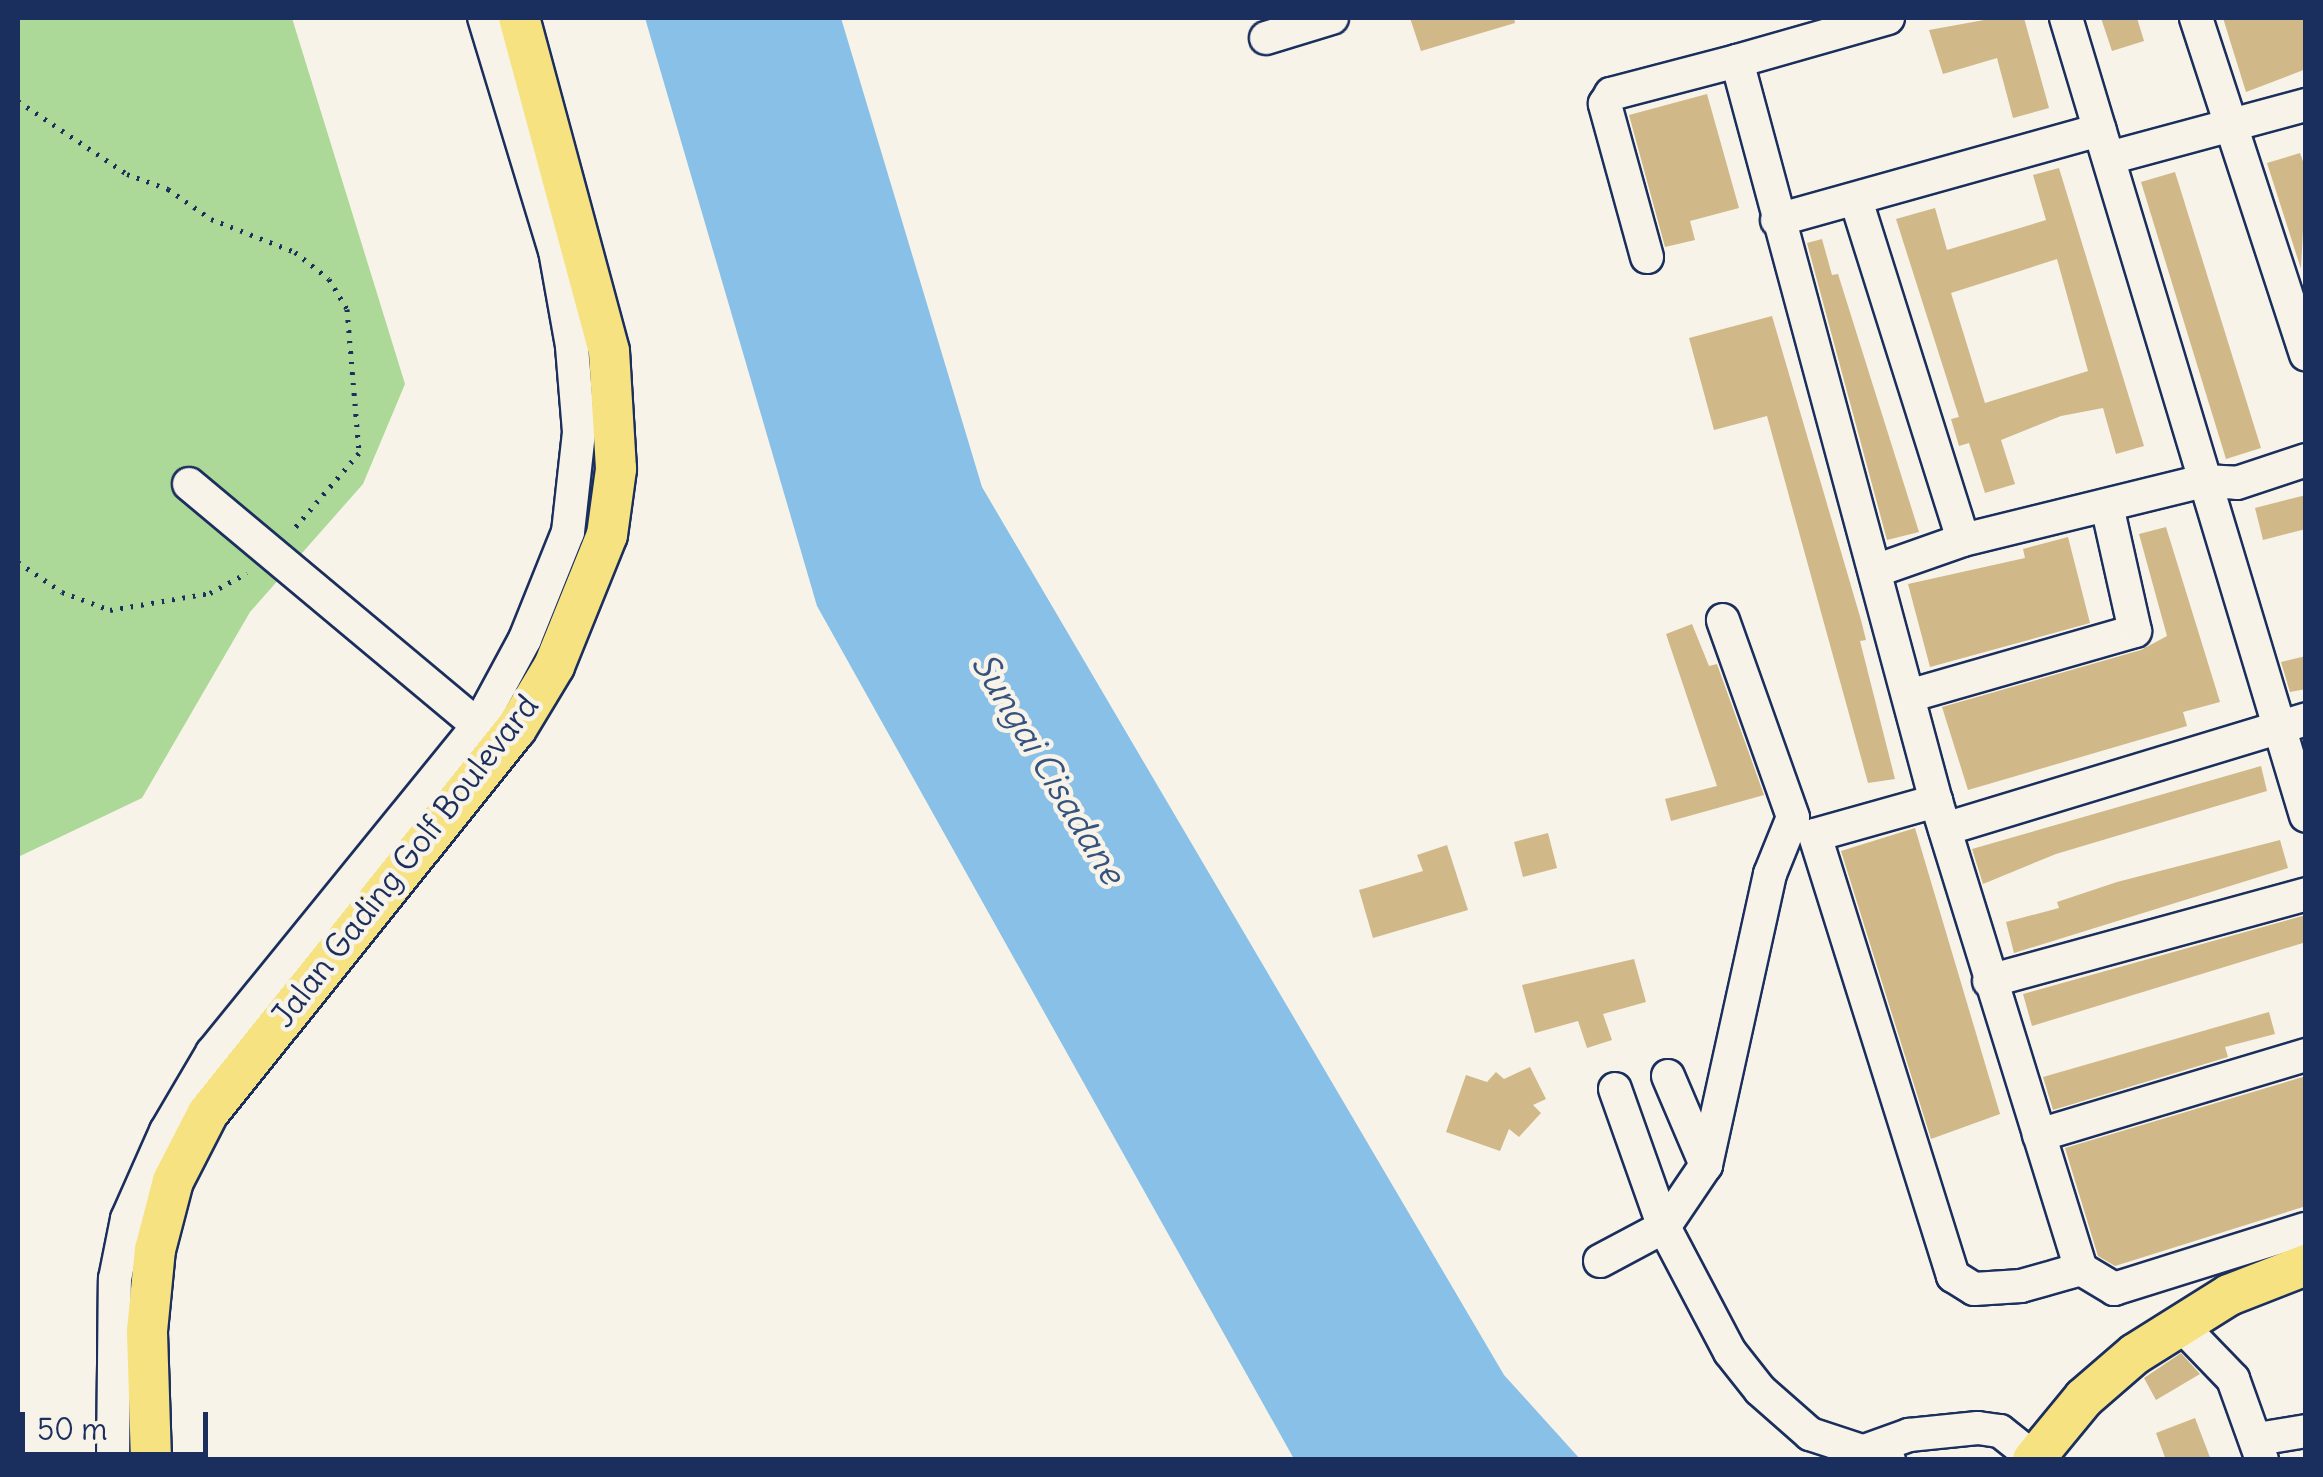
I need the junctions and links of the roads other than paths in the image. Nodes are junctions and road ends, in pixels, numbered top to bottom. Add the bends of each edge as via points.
1 (484, 18) edge
2 (519, 18) edge
3 (1332, 18) edge
4 (1888, 18) edge
5 (2066, 18) edge
6 (2196, 18) edge
7 (1780, 32) edge
8 (1266, 38) dead end
9 (1737, 60) junction
10 (2306, 105) edge
11 (2231, 124) junction
12 (2104, 144) junction
13 (1856, 200) junction
14 (1777, 220) junction
15 (1648, 257) dead end
16 (2306, 355) edge
17 (2306, 460) edge
18 (2204, 481) junction
19 (189, 484) dead end
20 (2106, 506) junction
21 (1963, 540) junction
22 (1875, 571) junction
23 (1723, 620) dead end
24 (1912, 695) junction
25 (2292, 723) edge
26 (478, 726) junction
27 (1941, 815) junction
28 (2306, 816) edge
29 (2306, 894) edge
30 (1989, 981) junction
31 (2306, 1055) edge
32 (1668, 1076) dead end
33 (1616, 1089) dead end
34 (2038, 1135) junction
35 (1706, 1164) junction
36 (1664, 1227) junction
37 (2306, 1229) edge
38 (1600, 1261) dead end
39 (2306, 1265) edge
40 (2080, 1268) junction
41 (2179, 1324) junction
42 (2306, 1430) edge
43 (2260, 1449) edge
44 (1878, 1455) edge
45 (2034, 1459) edge
46 (112, 1460) edge
47 (152, 1460) edge

1 - 26 street, Jalan Gading Golf Boulevard via 555,251 579,432 568,532 525,638
2 - 47 main road, Jalan Gading Golf Boulevard via 609,351 616,469 608,535 554,666 516,729 208,1112 173,1181 155,1250 148,1331
3 - 8 street
4 - 7 street
5 - 12 street
6 - 11 street
7 - 9 street
9 - 14 street
9 - 15 street via 1611,94 1605,104
10 - 11 street
11 - 12 street
11 - 16 street
12 - 13 street
12 - 18 street
13 - 14 street
13 - 21 street
14 - 22 street
17 - 18 street via 2237,482
18 - 20 street
18 - 25 street
19 - 26 street
20 - 21 street
20 - 24 street via 2135,631
21 - 22 street
22 - 24 street
23 - 35 street via 1793,817 1770,874
24 - 27 street
25 - 27 street
25 - 28 street
26 - 46 street, Jalan Gading Golf Boulevard via 212,1053 166,1131 127,1219 115,1279
27 - 30 street
27 - 40 street via 1815,835 1953,1276 1974,1289 2022,1286
29 - 30 street
30 - 34 street
31 - 34 street
32 - 35 street
33 - 36 street
34 - 40 street
35 - 36 street
36 - 38 street
36 - 44 street via 1730,1352 1760,1390 1810,1434
37 - 40 street via 2114,1288
39 - 41 main road
41 - 43 street via 2233,1380
41 - 45 main road via 2084,1398
42 - 43 street
44 - 45 street via 1909,1435 1978,1428 2000,1431

